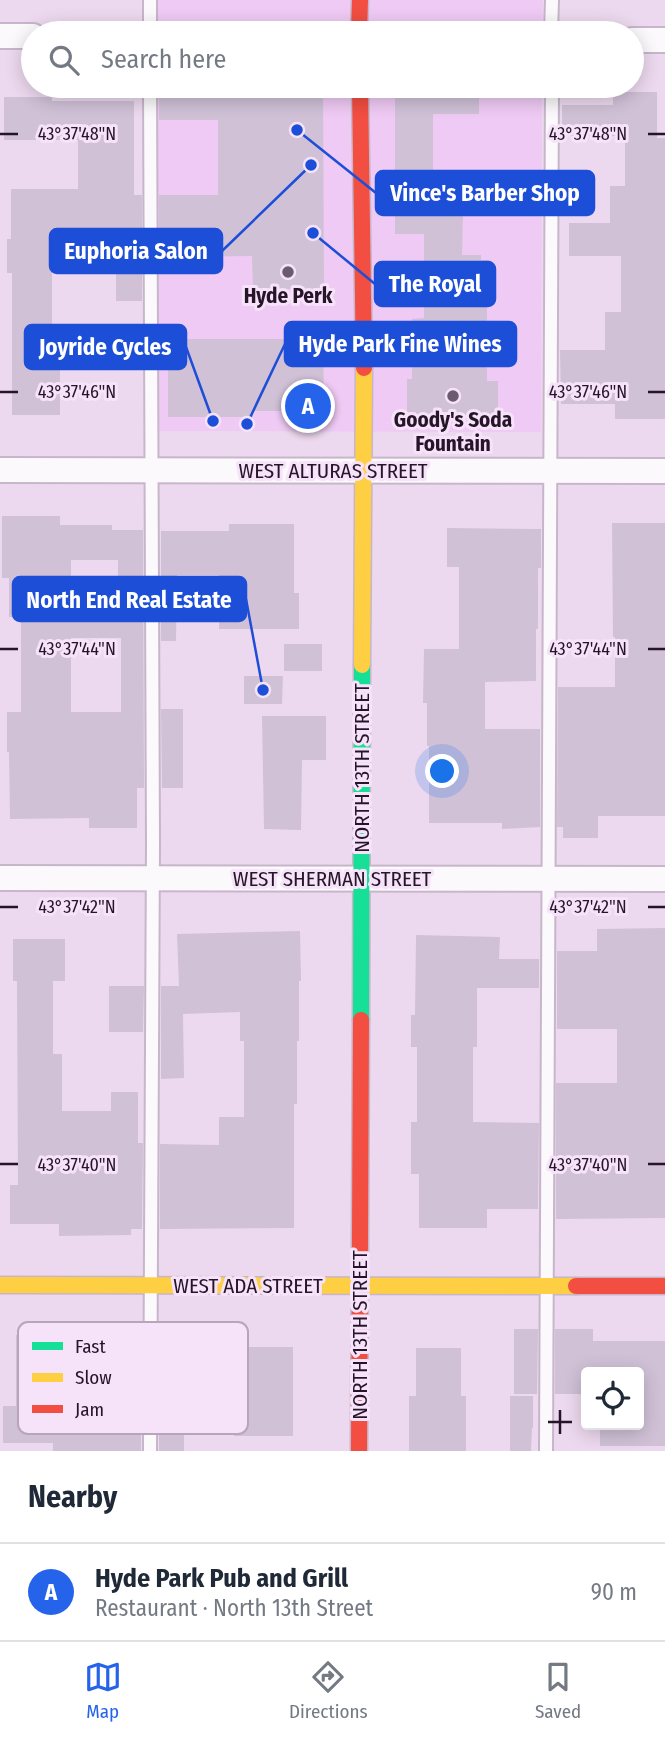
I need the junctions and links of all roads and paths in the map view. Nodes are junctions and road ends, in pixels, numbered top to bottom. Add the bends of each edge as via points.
1 (150, 0) edge
2 (360, 0) edge
3 (552, 0) edge
4 (150, 21) edge
5 (359, 21) edge
6 (551, 21) edge
7 (0, 36) edge
8 (21, 36) edge
9 (644, 40) edge
10 (665, 40) edge
11 (150, 98) edge
12 (359, 98) edge
13 (551, 98) edge
14 (0, 470) edge
15 (151, 470) junction
16 (363, 471) junction
17 (549, 471) junction
18 (665, 471) edge
19 (0, 878) edge
20 (153, 878) junction
21 (362, 879) junction
22 (548, 879) junction
23 (665, 879) edge
24 (0, 1285) edge
25 (150, 1285) junction
26 (360, 1286) junction
27 (547, 1286) junction
28 (665, 1286) edge
29 (150, 1322) edge
30 (359, 1451) edge
31 (546, 1451) edge

1 - 4 lane
2 - 5 street
3 - 6 lane
7 - 8 street
9 - 10 street
11 - 15 lane
12 - 16 street, NORTH 13TH STREET
13 - 17 lane
14 - 15 street, WEST ALTURAS STREET
15 - 16 street, WEST ALTURAS STREET
15 - 20 lane
16 - 17 street, WEST ALTURAS STREET
16 - 21 street, NORTH 13TH STREET
17 - 18 street, WEST ALTURAS STREET
17 - 22 lane
19 - 20 street, WEST SHERMAN STREET
20 - 21 street, WEST SHERMAN STREET
20 - 25 lane
21 - 22 street, WEST SHERMAN STREET
21 - 26 street, NORTH 13TH STREET
22 - 23 street, WEST SHERMAN STREET
22 - 27 lane
24 - 25 street, WEST ADA STREET
25 - 26 street, WEST ADA STREET
25 - 29 lane
26 - 27 street, WEST ADA STREET
26 - 30 street, NORTH 13TH STREET
27 - 28 street, WEST ADA STREET
27 - 31 lane

